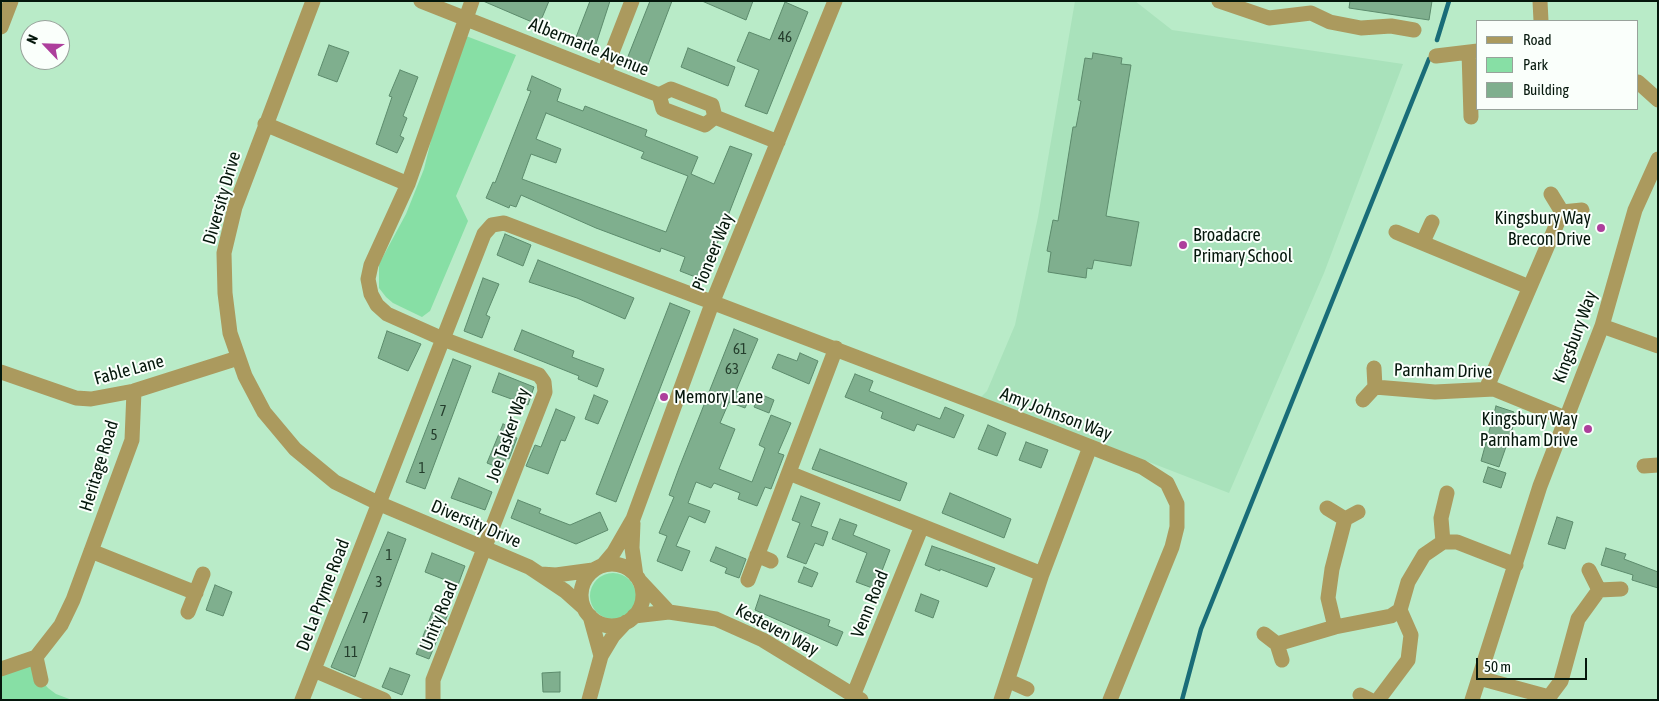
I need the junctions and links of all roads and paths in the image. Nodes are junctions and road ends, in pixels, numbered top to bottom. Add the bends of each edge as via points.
1 (11, 1) edge
2 (313, 1) edge
3 (421, 1) edge
4 (472, 1) edge
5 (632, 1) edge
6 (1219, 1) edge
7 (1540, 1) edge
8 (830, 3) edge
9 (1314, 7) edge
10 (466, 19) junction
11 (1541, 20) edge
12 (2, 25) edge
13 (1414, 30) dead end
14 (1473, 51) edge
15 (1436, 56) dead end
16 (604, 73) junction
17 (1639, 83) edge
18 (660, 95) junction
19 (1658, 100) edge
20 (715, 117) junction
21 (1471, 117) dead end
22 (265, 124) junction
23 (778, 142) junction
24 (1658, 159) edge
25 (408, 184) junction
26 (1551, 194) dead end
27 (1582, 210) dead end
28 (1562, 212) junction
29 (1432, 222) dead end
30 (1396, 232) dead end
31 (1423, 242) junction
32 (1529, 287) junction
33 (713, 301) junction
34 (1602, 326) junction
35 (444, 339) junction
36 (1658, 346) edge
37 (836, 348) junction
38 (238, 358) junction
39 (1374, 368) dead end
40 (1, 372) edge
41 (1375, 388) junction
42 (1486, 388) junction
43 (134, 391) junction
44 (1362, 400) dead end
45 (1565, 418) junction
46 (1090, 447) junction
47 (789, 473) junction
48 (1447, 493) dead end
49 (378, 503) junction
50 (1326, 508) dead end
51 (633, 519) junction
52 (922, 526) junction
53 (1443, 542) junction
54 (486, 548) junction
55 (91, 551) junction
56 (757, 555) junction
57 (771, 561) dead end
58 (1516, 565) junction
59 (598, 567) junction
60 (1589, 570) dead end
61 (203, 574) dead end
62 (540, 574) junction
63 (1042, 574) junction
64 (638, 579) junction
65 (748, 580) dead end
66 (1599, 590) junction
67 (1621, 590) dead end
68 (196, 593) junction
69 (1400, 610) junction
70 (188, 612) dead end
71 (587, 612) junction
72 (669, 612) junction
73 (630, 619) junction
74 (1335, 627) junction
75 (1264, 634) dead end
76 (1277, 644) junction
77 (601, 656) junction
78 (36, 657) junction
79 (1282, 660) dead end
80 (1, 669) edge
81 (314, 670) junction
82 (1479, 678) junction
83 (41, 680) dead end
84 (1009, 680) junction
85 (1027, 689) dead end
86 (857, 698) edge
87 (1550, 698) edge
88 (302, 700) edge
89 (384, 700) edge
90 (433, 700) edge
91 (589, 700) edge
92 (1001, 700) edge
93 (1110, 700) edge
94 (1378, 700) edge
95 (1472, 700) edge

1 - 12 street
2 - 22 street, Diversity Drive
3 - 10 street, Albermarle Avenue
4 - 10 street
5 - 16 street
6 - 9 street via 1269,18
7 - 11 street
8 - 23 street, Pioneer Way
9 - 13 street via 1330,22 1361,28 1391,26
10 - 16 street, Albermarle Avenue
10 - 25 street
14 - 15 street
14 - 21 street
16 - 18 street, Albermarle Avenue
17 - 19 street
18 - 20 street, Albermarle Avenue via 671,89 712,105
18 - 20 street, Albermarle Avenue via 663,109 705,125
20 - 23 street, Albermarle Avenue
22 - 25 street
22 - 38 street, Diversity Drive via 235,207 224,253 230,333
23 - 33 street, Pioneer Way
24 - 34 street, Kingsbury Way via 1635,210
25 - 35 street via 371,265 368,279 371,294 387,314
26 - 28 street
27 - 28 street
28 - 32 street
29 - 31 street
30 - 31 street
31 - 32 street
32 - 42 street
33 - 35 street via 504,223 492,225 484,234
33 - 37 street, Amy Johnson Way
33 - 51 street, Pioneer Way
34 - 36 street
34 - 45 street, Kingsbury Way
35 - 49 street
35 - 54 street, Joe Tasker Way via 540,375 544,382 543,402
37 - 46 street, Amy Johnson Way
37 - 47 street
38 - 43 street, Fable Lane
38 - 49 street, Diversity Drive via 264,412 294,449 336,482
39 - 41 street, Parnham Drive
40 - 43 street, Fable Lane via 76,398 108,398
41 - 42 street, Parnham Drive via 1435,392
41 - 44 street, Parnham Drive
42 - 45 street, Parnham Drive
43 - 55 street, Heritage Road via 132,440
45 - 58 street, Kingsbury Way
46 - 63 street
46 - 93 street, Amy Johnson Way via 1142,467 1166,483 1176,504 1177,527 1172,547
47 - 52 street
47 - 56 street
48 - 53 street via 1440,518
49 - 54 street, Diversity Drive
49 - 81 street, De La Pryme Road
50 - 74 street via 1351,515 1332,569 1328,598
51 - 59 street, Pioneer Way via 614,552
51 - 64 street, Pioneer Way via 632,548
52 - 63 street
52 - 86 street, Venn Road
53 - 58 street via 1457,542
53 - 69 street via 1424,555 1408,582
54 - 62 street, Diversity Drive
54 - 90 street, Unity Road via 433,680
55 - 68 street
55 - 78 street, Heritage Road via 61,625
56 - 57 street
56 - 65 street
58 - 82 street, Kingsbury Way
59 - 62 street, Diversity Drive via 556,575
59 - 64 street via 624,566
59 - 71 street via 586,577 582,587 581,598
60 - 66 street
61 - 68 street
62 - 71 street, Diversity Drive
63 - 84 street
64 - 72 street
64 - 73 street via 642,598
66 - 67 street
66 - 87 street via 1578,619 1561,680
68 - 70 street
69 - 74 street via 1391,616
69 - 94 street via 1411,635 1408,660
71 - 73 street via 608,625
71 - 77 street
72 - 73 street, Kesteven Way
72 - 86 street, Kesteven Way via 716,619 763,640
73 - 77 street via 613,636
74 - 76 street
75 - 76 street
76 - 79 street
77 - 91 street
78 - 80 street
78 - 83 street
81 - 88 street, De La Pryme Road
81 - 89 street
82 - 87 street
82 - 95 street, Kingsbury Way
84 - 85 street
84 - 92 street

